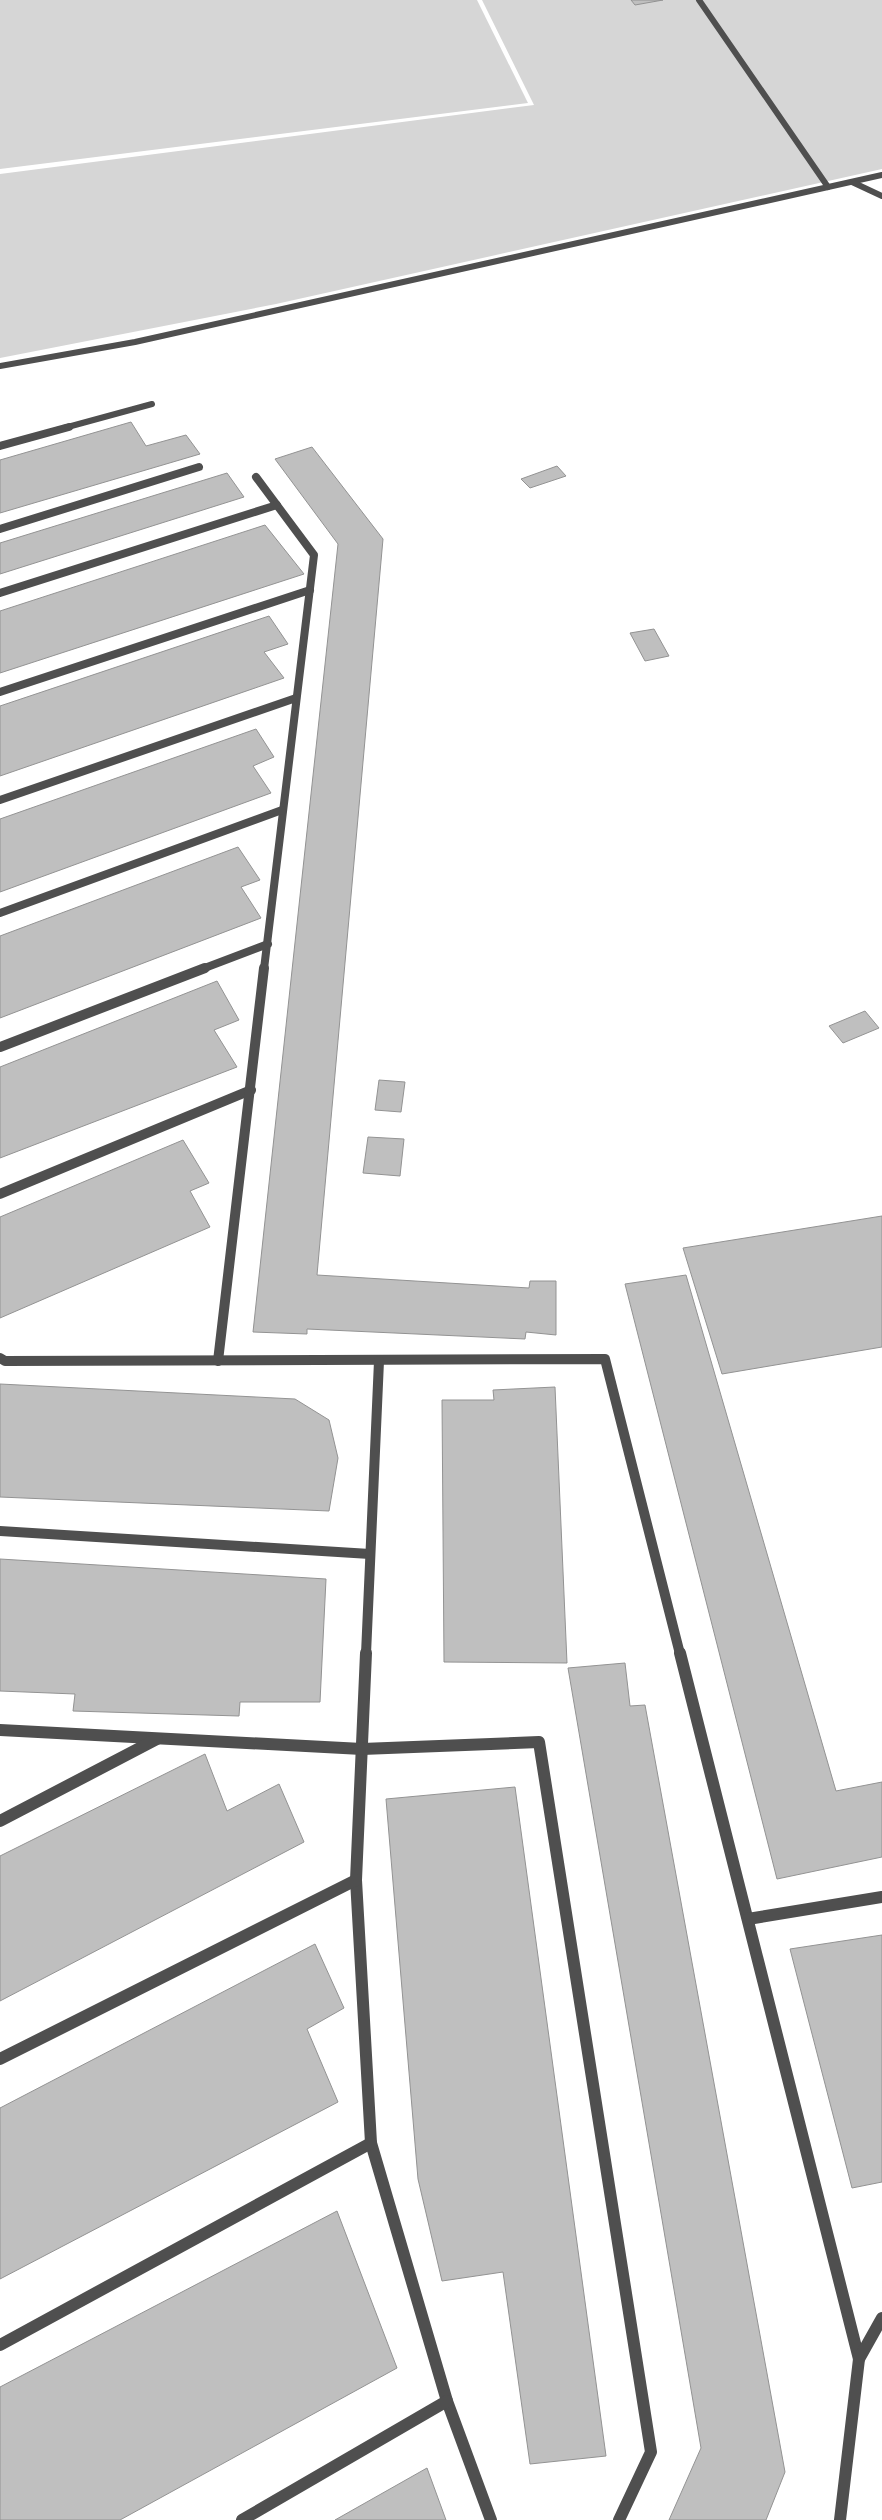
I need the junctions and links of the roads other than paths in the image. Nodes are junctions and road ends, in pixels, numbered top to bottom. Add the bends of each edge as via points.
1 (699, 0) edge
2 (882, 175) edge
3 (852, 182) junction
4 (828, 187) junction
5 (882, 196) edge
6 (0, 366) edge
7 (152, 404) dead end
8 (0, 446) edge
9 (199, 467) dead end
10 (256, 477) dead end
11 (277, 505) junction
12 (0, 528) edge
13 (310, 590) junction
14 (0, 593) edge
15 (0, 692) edge
16 (296, 698) junction
17 (0, 800) edge
18 (282, 810) junction
19 (0, 913) edge
20 (268, 944) junction
21 (0, 1047) edge
22 (251, 1090) junction
23 (0, 1194) edge
24 (0, 1358) edge
25 (218, 1361) junction
26 (378, 1361) junction
27 (0, 1531) edge
28 (370, 1554) junction
29 (0, 1730) edge
30 (158, 1738) junction
31 (362, 1748) junction
32 (0, 1821) edge
33 (356, 1880) junction
34 (882, 1897) edge
35 (748, 1919) junction
36 (0, 2059) edge
37 (371, 2143) junction
38 (882, 2318) edge
39 (0, 2345) edge
40 (859, 2359) junction
41 (446, 2401) junction
42 (242, 2520) edge
43 (491, 2520) edge
44 (619, 2520) edge
45 (840, 2520) edge

1 - 4 street
2 - 3 street
3 - 4 street
3 - 5 street
4 - 6 street via 134,342
7 - 8 street
9 - 12 street
10 - 11 street
11 - 13 street via 314,555
11 - 14 street
13 - 15 street
13 - 16 street
16 - 17 street
16 - 18 street
18 - 19 street
18 - 20 street
20 - 21 street
20 - 22 street
22 - 23 street
22 - 25 street
24 - 25 street via 5,1361
25 - 26 street
26 - 28 street
26 - 35 street via 605,1359
27 - 28 street
28 - 31 street
29 - 30 street
30 - 31 street
30 - 32 street
31 - 33 street
31 - 44 street via 539,1742 651,2452
33 - 36 street
33 - 37 street
34 - 35 street
35 - 40 street
37 - 39 street
37 - 41 street
38 - 40 street
40 - 45 street
41 - 42 street
41 - 43 street

